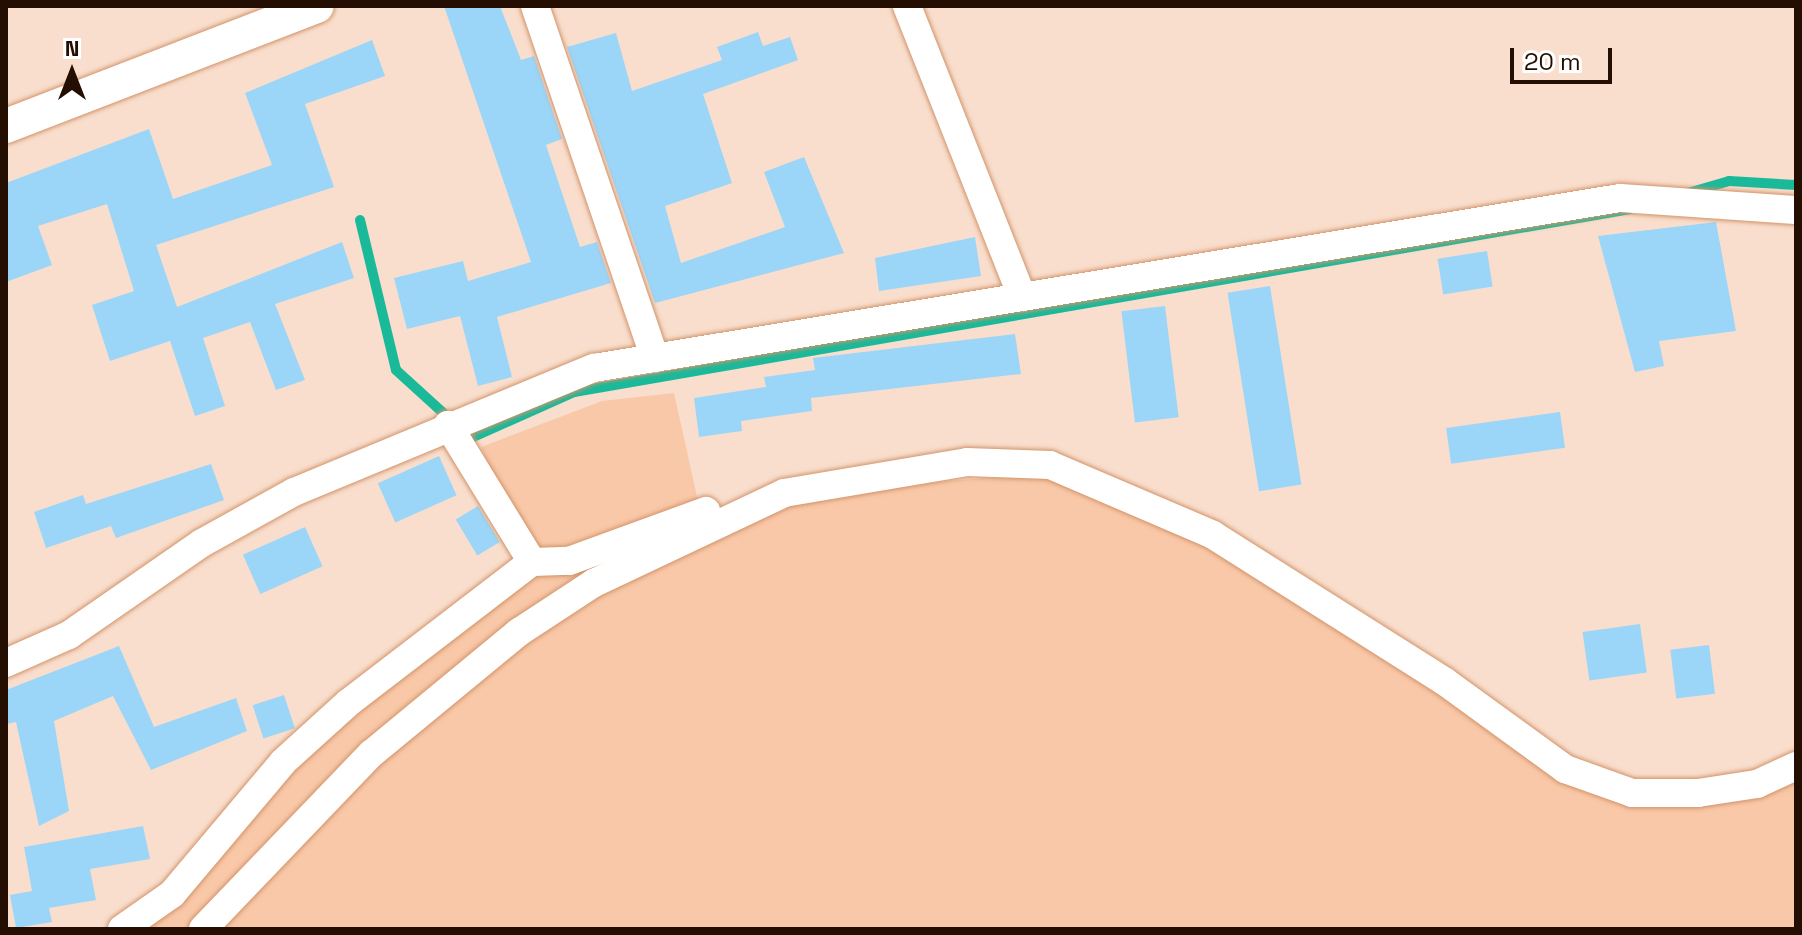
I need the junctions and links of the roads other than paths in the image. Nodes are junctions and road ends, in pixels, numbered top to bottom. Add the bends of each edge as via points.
1 (317, 6) edge
2 (535, 6) edge
3 (907, 6) edge
4 (6, 126) edge
5 (1796, 210) edge
6 (1022, 297) junction
7 (655, 358) junction
8 (448, 425) junction
9 (784, 493) junction
10 (532, 562) junction
11 (6, 663) edge
12 (1796, 766) edge
13 (122, 929) edge
14 (203, 929) edge

1 - 4 street
2 - 7 street
3 - 6 street
5 - 6 street via 1620,198
6 - 7 street
7 - 8 street via 594,368
8 - 10 street
8 - 11 street via 294,492 202,543 69,635
9 - 10 street via 691,514 569,561
9 - 12 street via 967,462 1050,465 1213,535 1444,681 1565,769 1632,793 1698,793 1757,784
9 - 14 street via 687,534 519,632 371,754
10 - 13 street via 348,703 283,762 172,894

